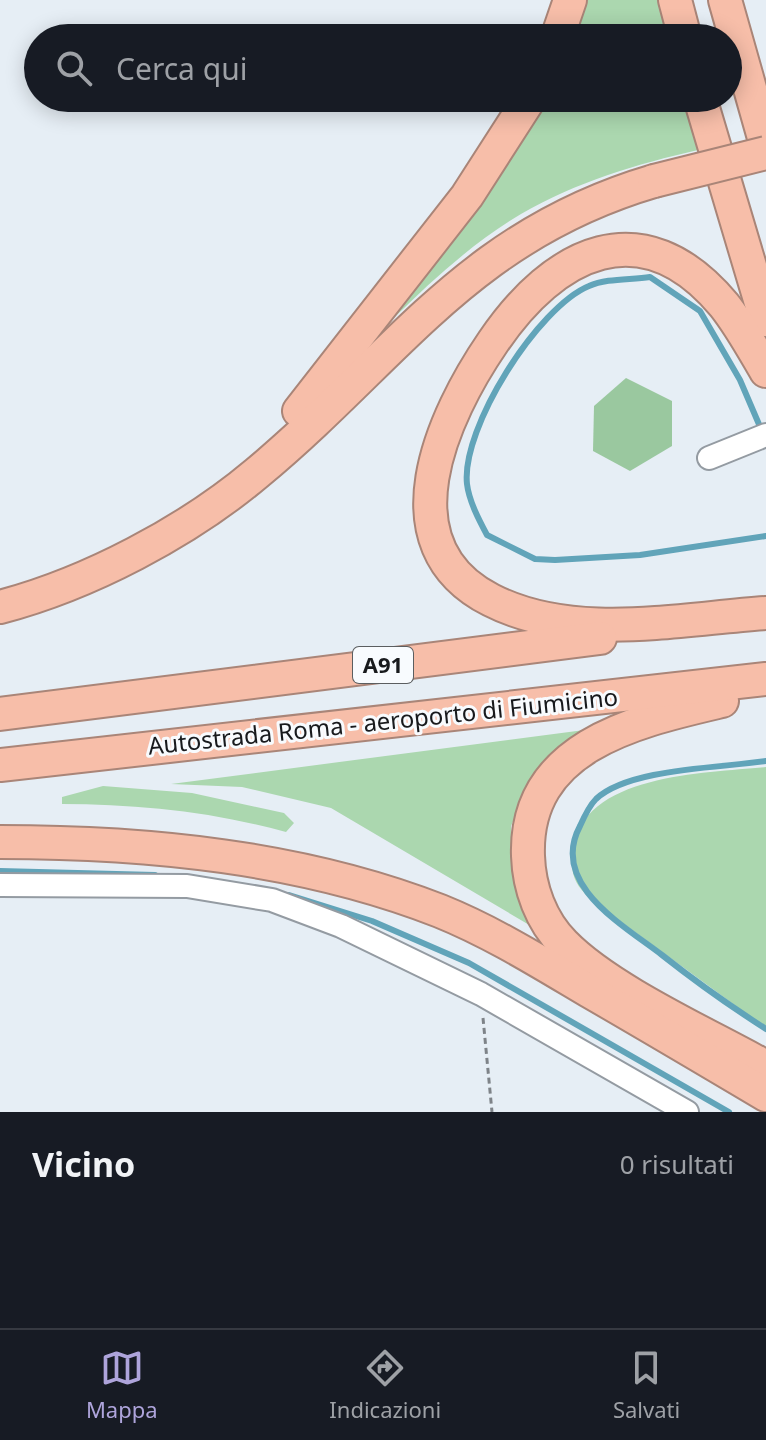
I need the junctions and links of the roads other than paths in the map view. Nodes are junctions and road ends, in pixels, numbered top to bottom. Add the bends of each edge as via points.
1 (570, 0) edge
2 (675, 0) edge
3 (725, 0) edge
4 (562, 24) edge
5 (681, 24) edge
6 (732, 24) edge
7 (742, 60) edge
8 (521, 112) edge
9 (704, 112) edge
10 (766, 145) edge
11 (766, 153) edge
12 (766, 320) edge
13 (766, 371) edge
14 (763, 436) edge
15 (709, 458) dead end
16 (129, 555) junction
17 (0, 607) edge
18 (766, 615) edge
19 (766, 679) edge
20 (766, 690) edge
21 (0, 714) edge
22 (0, 765) edge
23 (0, 842) edge
24 (0, 885) edge
25 (766, 1067) edge
26 (766, 1095) edge
27 (687, 1112) edge

1 - 4 highway
2 - 5 highway
3 - 6 highway
7 - 10 highway
8 - 16 highway via 467,196 295,414 246,462
9 - 12 highway
11 - 16 highway, bridge via 654,181 574,209 490,259 255,475
13 - 18 highway via 730,313 687,271 636,251 580,259 530,294 479,363 440,438 430,499 438,541 454,570 477,592 524,613 604,623
14 - 15 street
16 - 17 highway via 60,588
18 - 21 highway, A91
19 - 22 highway, Autostrada Roma - aeroporto di Fiumicino / A91
20 - 25 highway via 644,722 581,749 551,777 540,796 528,855 532,887 544,917 578,957
23 - 26 highway via 229,858 336,879 423,905 500,939
24 - 27 street via 187,886 272,900 341,926 481,994

